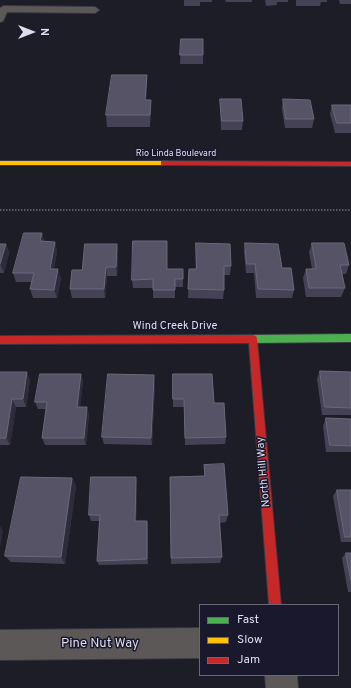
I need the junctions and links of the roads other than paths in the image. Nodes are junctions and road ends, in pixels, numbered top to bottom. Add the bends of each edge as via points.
1 (95, 10) dead end
2 (0, 19) edge
3 (0, 163) edge
4 (351, 164) edge
5 (351, 338) edge
6 (253, 339) junction
7 (0, 340) edge
8 (275, 604) edge
9 (199, 643) edge
10 (0, 645) edge
11 (281, 676) edge
12 (282, 688) edge

1 - 2 lane via 4,9
3 - 4 street, Rio Linda Boulevard
5 - 6 street, Wind Creek Drive
6 - 7 street, Wind Creek Drive
6 - 8 street, North Hill Way
9 - 10 street, Pine Nut Way
11 - 12 street

